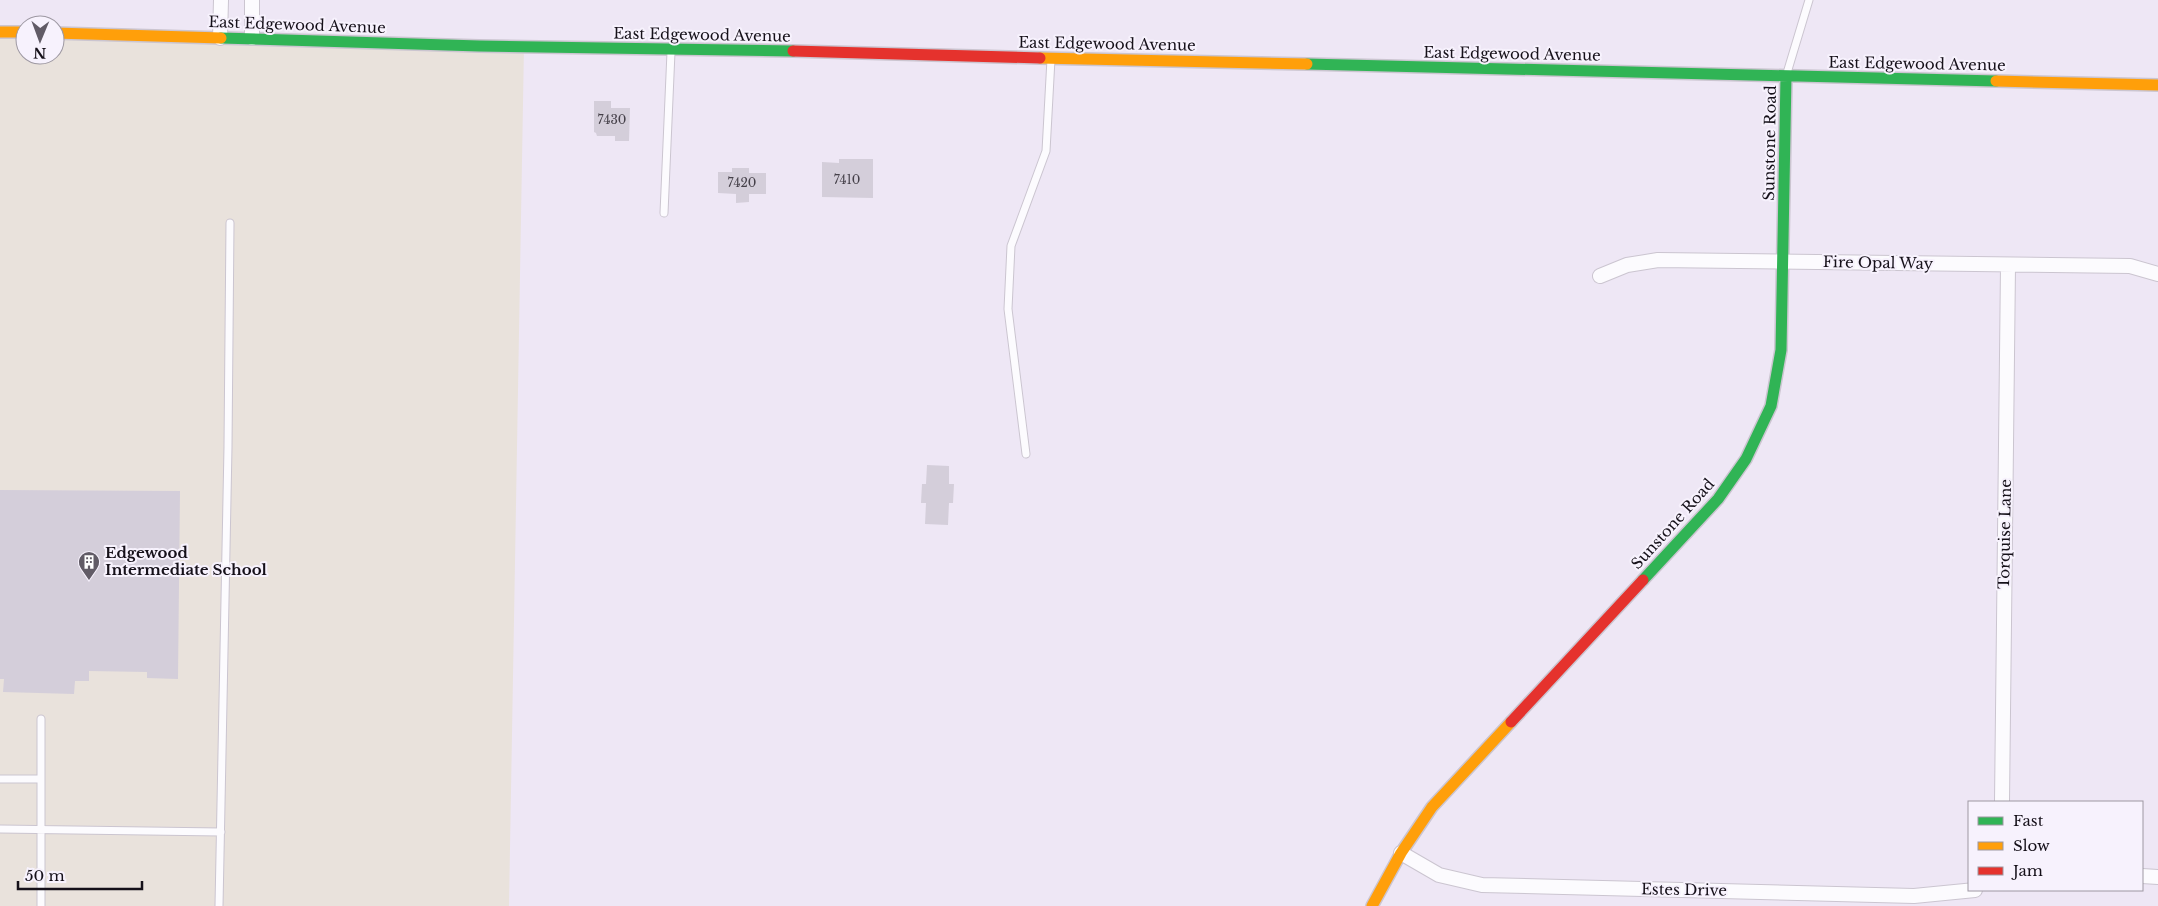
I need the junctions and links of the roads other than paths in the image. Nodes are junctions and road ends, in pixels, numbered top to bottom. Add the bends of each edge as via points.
1 (221, 0) edge
2 (252, 0) edge
3 (1809, 0) edge
4 (0, 32) edge
5 (15, 32) edge
6 (65, 33) edge
7 (220, 38) junction
8 (252, 38) junction
9 (671, 49) junction
10 (1051, 59) junction
11 (1786, 76) junction
12 (2158, 85) edge
13 (664, 213) dead end
14 (230, 223) dead end
15 (1782, 261) junction
16 (2008, 266) junction
17 (2158, 274) edge
18 (1600, 276) dead end
19 (1026, 454) dead end
20 (41, 719) dead end
21 (0, 779) edge
22 (41, 779) junction
23 (2002, 801) edge
24 (0, 829) edge
25 (41, 829) junction
26 (221, 832) junction
27 (1401, 853) junction
28 (2143, 876) edge
29 (2158, 877) edge
30 (1968, 891) edge
31 (41, 906) edge
32 (220, 906) edge
33 (1372, 906) edge

1 - 7 street
2 - 8 street
3 - 11 lane
4 - 5 main road
6 - 7 main road, East Edgewood Avenue
7 - 8 main road, East Edgewood Avenue
8 - 9 main road, East Edgewood Avenue
9 - 10 main road, East Edgewood Avenue
9 - 13 lane
10 - 11 main road, East Edgewood Avenue
10 - 19 lane via 1046,151 1010,246 1008,308
11 - 12 main road, East Edgewood Avenue
11 - 15 main road, Sunstone Road
14 - 26 lane
15 - 16 street, Fire Opal Way
15 - 18 street, Fire Opal Way via 1658,260
15 - 27 main road, Sunstone Road via 1781,350 1771,406 1746,459 1718,499 1432,807
16 - 17 street, Fire Opal Way via 2130,266
16 - 23 street, Torquise Lane
20 - 22 lane
21 - 22 lane
22 - 25 lane
24 - 25 lane
25 - 26 lane
25 - 31 lane
26 - 32 lane
27 - 30 street, Estes Drive via 1439,875 1482,885 1914,896
27 - 33 main road, Sunstone Road
28 - 29 street

